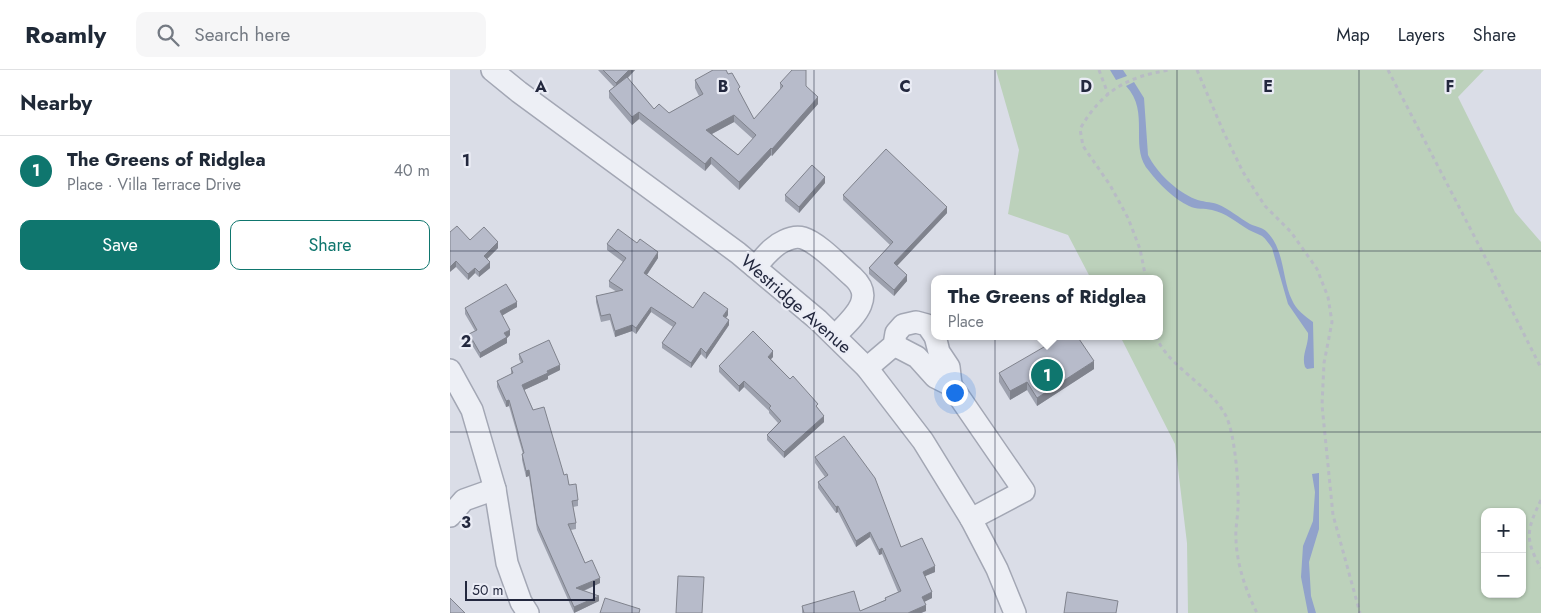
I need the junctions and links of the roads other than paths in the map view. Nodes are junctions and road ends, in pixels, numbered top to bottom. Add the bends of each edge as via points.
1 (492, 70) edge
2 (755, 268) junction
3 (835, 336) junction
4 (894, 346) junction
5 (933, 347) edge
6 (867, 368) junction
7 (450, 370) edge
8 (495, 489) junction
9 (450, 516) edge
10 (972, 519) junction
11 (528, 613) edge
12 (1015, 613) edge

1 - 2 street, Westridge Avenue
2 - 3 street, Westridge Avenue
2 - 3 street via 775,246 794,237 811,242 853,277 862,290 860,308
3 - 6 street, Westridge Avenue
4 - 5 street via 916,357
4 - 5 street via 896,333 903,325 916,322 926,325
4 - 6 street
5 - 10 street via 949,367 951,385 1024,491
6 - 10 street, Westridge Avenue via 923,441
7 - 8 street via 472,410
8 - 9 street via 464,500
8 - 11 street via 507,563
10 - 12 street, Westridge Avenue

